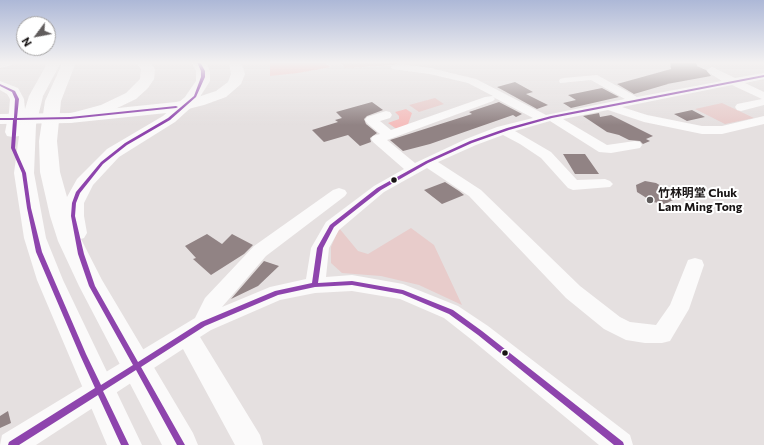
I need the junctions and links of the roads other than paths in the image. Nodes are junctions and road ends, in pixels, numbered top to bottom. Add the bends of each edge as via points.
1 (42, 83) edge
2 (59, 83) edge
3 (144, 83) edge
4 (202, 83) edge
5 (235, 83) edge
6 (459, 83) edge
7 (474, 83) edge
8 (702, 83) edge
9 (739, 83) edge
10 (0, 85) edge
11 (454, 86) dead end
12 (482, 86) junction
13 (651, 86) dead end
14 (563, 88) dead end
15 (469, 91) dead end
16 (668, 94) junction
17 (764, 96) edge
18 (489, 99) dead end
19 (634, 100) junction
20 (764, 102) edge
21 (606, 106) junction
22 (741, 107) dead end
23 (386, 115) dead end
24 (70, 118) junction
25 (548, 118) junction
26 (27, 119) edge
27 (764, 120) edge
28 (502, 130) junction
29 (390, 135) junction
30 (635, 145) dead end
31 (420, 165) junction
32 (605, 184) dead end
33 (339, 193) dead end
34 (695, 266) dead end
35 (315, 285) junction
36 (92, 286) junction
37 (195, 329) junction
38 (123, 441) edge
39 (12, 445) edge
40 (181, 445) edge
41 (250, 445) edge
42 (620, 445) edge

1 - 26 main road
2 - 26 main road
3 - 24 main road via 131,96 106,108
4 - 36 main road via 184,107 113,153 91,174 78,193 74,203 75,230
5 - 24 main road via 225,92 205,100 176,106
6 - 11 street
7 - 12 street
8 - 16 street
9 - 17 street
10 - 26 main road via 15,94 18,105
12 - 15 street
12 - 25 street
13 - 16 street
14 - 19 street via 605,84
16 - 19 street
18 - 29 street
19 - 21 street
20 - 22 street
21 - 25 street
21 - 27 street via 644,118 702,130 722,130
23 - 29 street via 367,121
24 - 26 main road
25 - 28 street
25 - 30 street via 604,148
26 - 36 main road via 48,154 54,192 70,241
26 - 38 main road via 13,148 24,173 39,252
28 - 31 street
28 - 32 street via 525,140 546,155 573,185
29 - 31 street via 378,139
31 - 34 street via 475,193 573,292 612,324 626,330 662,334 680,309
31 - 35 street via 379,188 332,226 320,248
33 - 37 street via 260,250 212,304
35 - 37 street via 277,293
35 - 42 street via 371,285 403,292 435,304 475,329
36 - 40 main road
37 - 39 street
37 - 41 street

